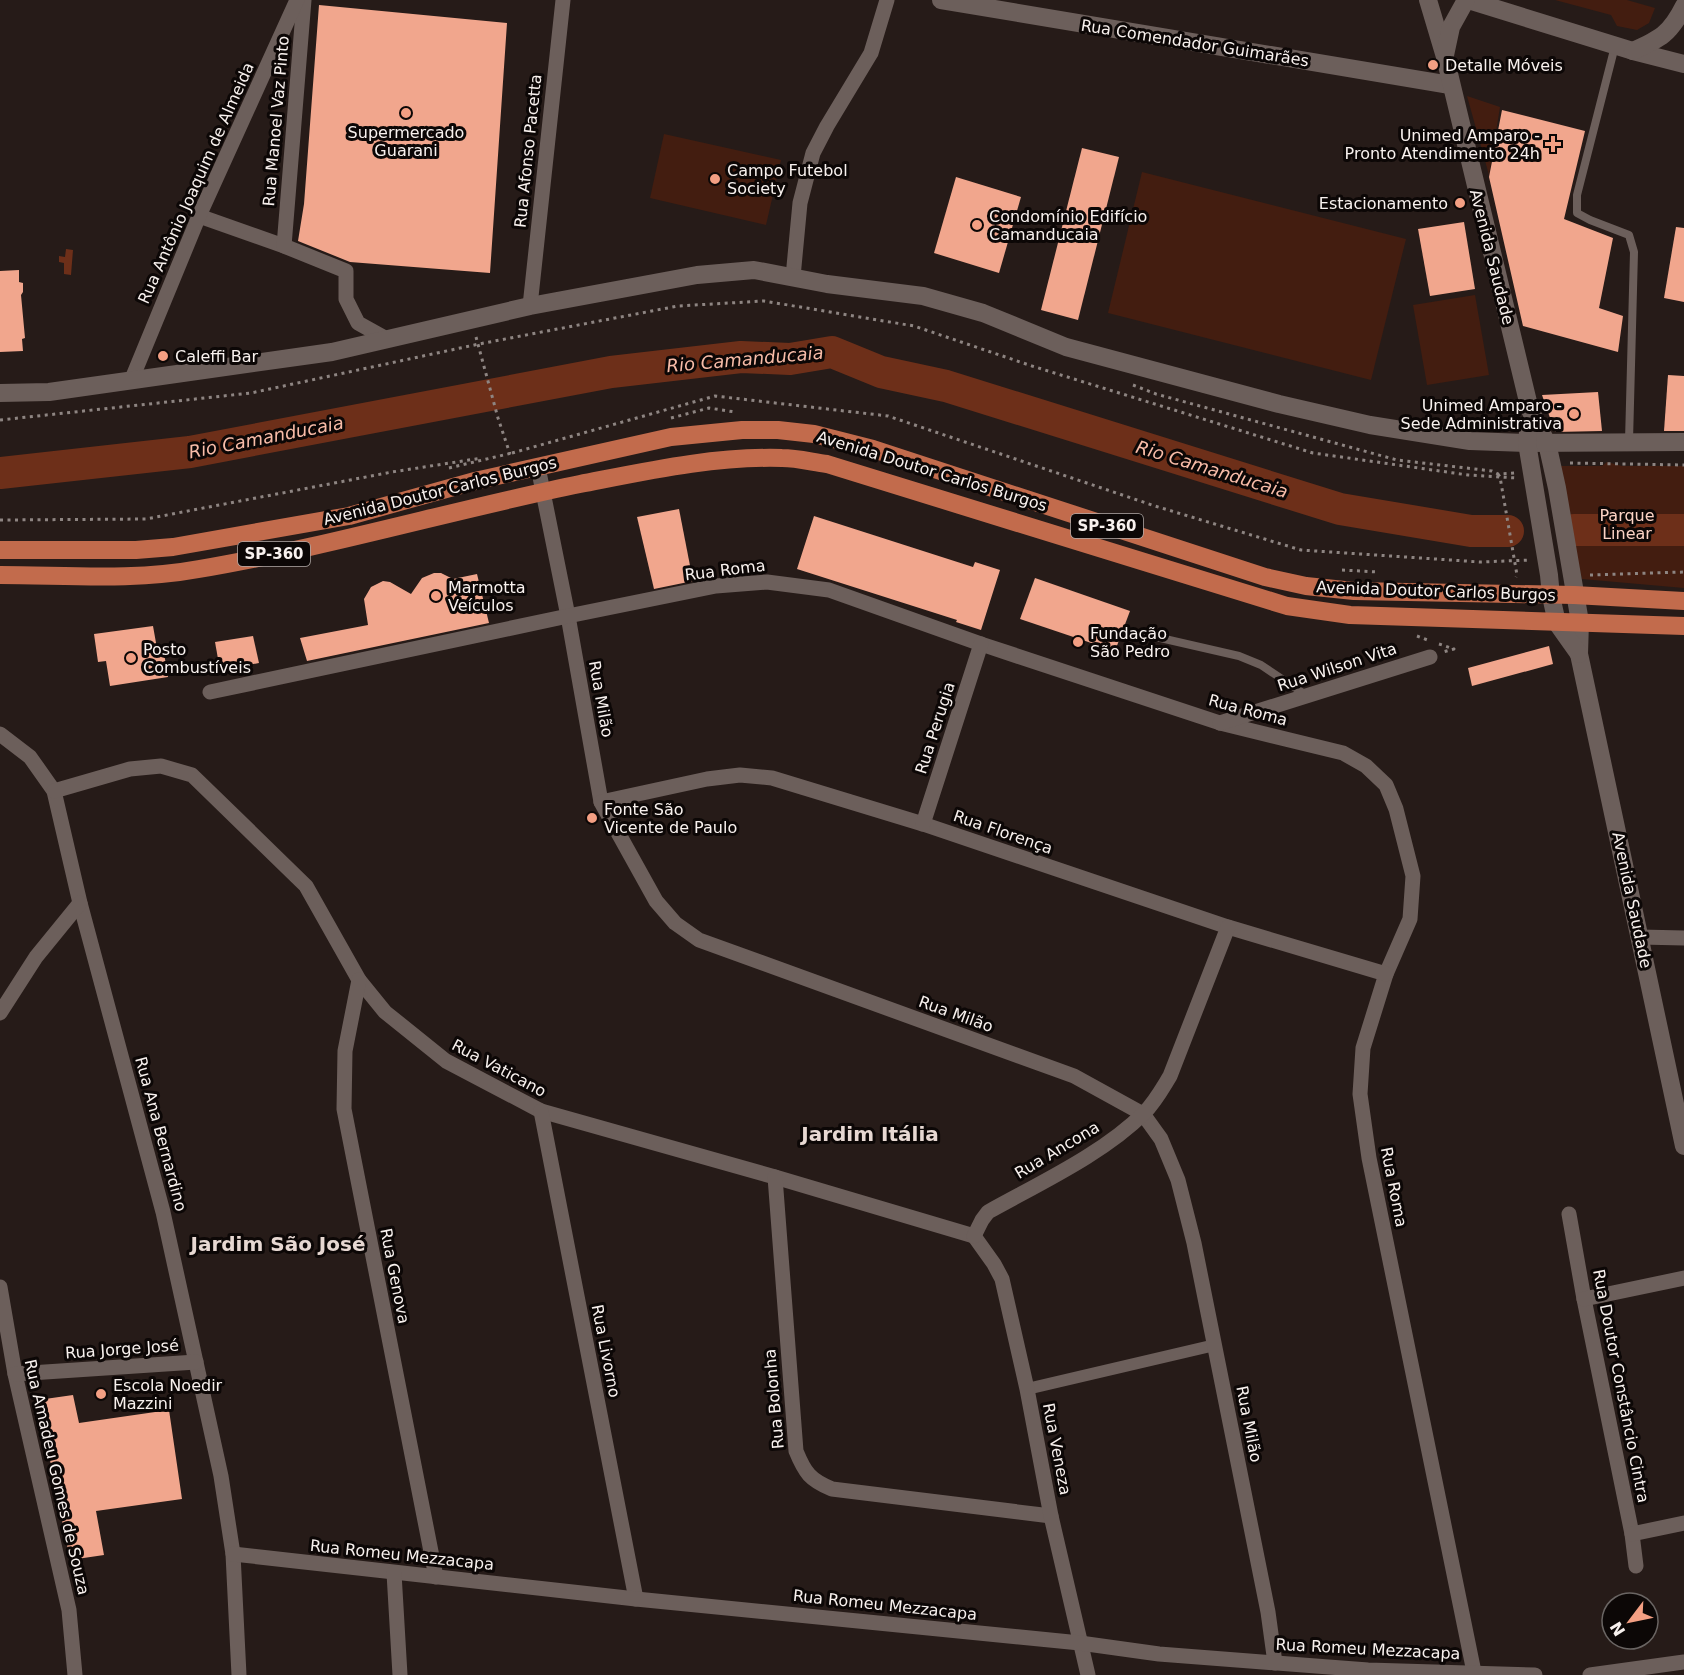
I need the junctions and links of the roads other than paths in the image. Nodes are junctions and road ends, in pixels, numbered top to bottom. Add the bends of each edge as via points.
1 (297, 0) edge
2 (304, 0) edge
3 (563, 0) edge
4 (887, 0) edge
5 (941, 0) edge
6 (1428, 0) edge
7 (1467, 0) edge
8 (1684, 6) edge
9 (1615, 45) junction
10 (1633, 51) junction
11 (1445, 57) junction
12 (1684, 64) edge
13 (1450, 85) junction
14 (199, 216) junction
15 (284, 246) junction
16 (793, 277) junction
17 (530, 306) junction
18 (385, 338) junction
19 (131, 381) junction
20 (0, 393) edge
21 (1530, 410) junction
22 (1629, 442) junction
23 (1684, 442) edge
24 (1527, 443) junction
25 (1547, 443) junction
26 (538, 467) junction
27 (543, 492) junction
28 (0, 550) edge
29 (0, 575) edge
30 (1573, 586) junction
31 (1551, 596) junction
32 (1684, 601) edge
33 (568, 616) junction
34 (1580, 622) junction
35 (1557, 623) junction
36 (1684, 626) edge
37 (1143, 634) dead end
38 (981, 644) junction
39 (1579, 654) junction
40 (1430, 657) dead end
41 (210, 692) dead end
42 (1307, 696) junction
43 (1220, 723) junction
44 (0, 734) edge
45 (54, 791) junction
46 (601, 802) junction
47 (923, 824) junction
48 (80, 903) junction
49 (1228, 927) junction
50 (1640, 937) junction
51 (1684, 938) edge
52 (1386, 974) junction
53 (359, 980) junction
54 (0, 1013) edge
55 (541, 1111) junction
56 (1143, 1114) junction
57 (1684, 1146) edge
58 (775, 1177) junction
59 (1569, 1214) dead end
60 (975, 1236) junction
61 (1684, 1278) edge
62 (0, 1287) edge
63 (1584, 1299) junction
64 (1215, 1346) junction
65 (196, 1362) junction
66 (15, 1374) junction
67 (1027, 1389) junction
68 (1051, 1516) junction
69 (1684, 1523) edge
70 (1632, 1534) junction
71 (233, 1554) junction
72 (1636, 1566) dead end
73 (394, 1573) junction
74 (436, 1577) junction
75 (636, 1599) junction
76 (1080, 1643) junction
77 (1684, 1662) edge
78 (1275, 1663) junction
79 (1659, 1670) edge
80 (1474, 1672) junction
81 (75, 1675) edge
82 (239, 1675) edge
83 (400, 1675) edge
84 (1088, 1675) edge
85 (1535, 1675) edge
86 (1590, 1675) edge

1 - 14 street, Rua Antônio Joaquim de Almeida
2 - 15 street, Rua Manoel Vaz Pinto
3 - 17 street, Rua Afonso Pacetta
4 - 16 street via 871,53 813,153 800,203
5 - 13 street, Rua Comendador Guimarães
6 - 11 street, Avenida Saudade
7 - 9 street
7 - 11 street via 1451,27
8 - 10 street via 1676,23 1659,39
9 - 10 street
9 - 22 lane via 1577,195 1577,213 1629,235 1634,252
10 - 12 street
11 - 13 street, Avenida Saudade
13 - 21 street, Avenida Saudade
14 - 15 street
14 - 19 street, Rua Antônio Joaquim de Almeida
15 - 18 street via 346,271 346,300 358,323
16 - 17 street via 754,270 697,274
16 - 24 street via 923,296 983,313 1066,347 1370,425 1470,441
17 - 18 street
18 - 19 street via 332,352
19 - 20 street via 49,392
21 - 24 street, Avenida Saudade
21 - 25 street, Avenida Saudade
22 - 23 street
22 - 25 street
24 - 25 street
24 - 31 street, Avenida Saudade
25 - 30 street, Avenida Saudade
26 - 27 street, Rua Milão
26 - 28 main road, Avenida Doutor Carlos Burgos / SP-360 via 349,516 173,547
26 - 31 main road, Avenida Doutor Carlos Burgos / SP-360 via 672,437 742,430 814,434 873,449 1265,577 1354,591
27 - 29 main road, Avenida Doutor Carlos Burgos / SP-360 via 200,569 166,574
27 - 33 street, Rua Milão
27 - 35 main road, Avenida Doutor Carlos Burgos / SP-360 via 726,458 784,458 838,467 1287,606 1350,615
30 - 31 main road, Avenida Doutor Carlos Burgos / SP-360
30 - 32 main road, Avenida Doutor Carlos Burgos / SP-360
30 - 34 street, Avenida Saudade
31 - 35 street, Avenida Saudade
33 - 38 street, Rua Roma via 716,586 767,582 829,590
33 - 41 street, Rua Roma
33 - 46 street, Rua Milão
34 - 35 main road, Avenida Doutor Carlos Burgos / SP-360
34 - 36 main road, Avenida Doutor Carlos Burgos / SP-360
34 - 39 street, Avenida Saudade
35 - 39 street, Avenida Saudade
37 - 42 lane via 1239,656 1261,665
38 - 43 street, Rua Roma
38 - 47 street, Rua Perugia
39 - 50 street, Avenida Saudade
40 - 42 street, Rua Wilson Vita
42 - 43 street, Rua Wilson Vita
43 - 52 street, Rua Roma via 1343,753 1366,766 1386,785 1413,876 1410,919
44 - 45 street, Rua Ana Bernardino via 30,757
45 - 48 street, Rua Ana Bernardino
45 - 53 street, Rua Vaticano via 130,769 161,766 192,774 306,886
46 - 47 street, Rua Florença via 740,775 772,778
46 - 56 street, Rua Milão via 656,901 675,923 699,940 1074,1076
47 - 49 street, Rua Florença
48 - 54 street via 36,957
48 - 65 street, Rua Ana Bernardino via 163,1212
49 - 52 street, Rua Florença
49 - 56 street, Rua Ancona via 1170,1076
50 - 51 street
50 - 57 street, Avenida Saudade
52 - 80 street, Rua Roma via 1363,1048 1360,1094 1369,1158
53 - 55 street, Rua Vaticano via 385,1012 446,1062
53 - 74 street, Rua Genova via 345,1051 344,1109
55 - 58 street, Rua Vaticano
55 - 75 street, Rua Livorno
56 - 60 street, Rua Ancona via 1095,1152 988,1212
56 - 64 street, Rua Milão via 1161,1139 1178,1180
58 - 60 street, Rua Vaticano
58 - 68 street, Rua Bolonha via 796,1452 804,1470 814,1482 831,1489
59 - 63 street, Rua Doutor Constâncio Cintra
60 - 67 street, Rua Veneza via 1002,1279
61 - 63 street
62 - 66 street, Rua Amadeu Gomes de Souza
63 - 70 street, Rua Doutor Constâncio Cintra
64 - 67 street
64 - 78 street, Rua Milão
65 - 66 street, Rua Jorge José
65 - 71 street, Rua Ana Bernardino
66 - 81 street, Rua Amadeu Gomes de Souza via 69,1610
67 - 68 street, Rua Veneza
68 - 76 street, Rua Veneza
69 - 70 street
70 - 72 street, Rua Doutor Constâncio Cintra
71 - 73 street, Rua Romeu Mezzacapa
71 - 82 street, Rua Ana Bernardino
73 - 74 street, Rua Romeu Mezzacapa
73 - 83 street
74 - 75 street, Rua Romeu Mezzacapa
75 - 76 street, Rua Romeu Mezzacapa
76 - 78 street, Rua Romeu Mezzacapa
76 - 84 street, Rua Veneza
77 - 79 street
78 - 80 street, Rua Romeu Mezzacapa
79 - 86 street
80 - 85 street, Rua Romeu Mezzacapa

